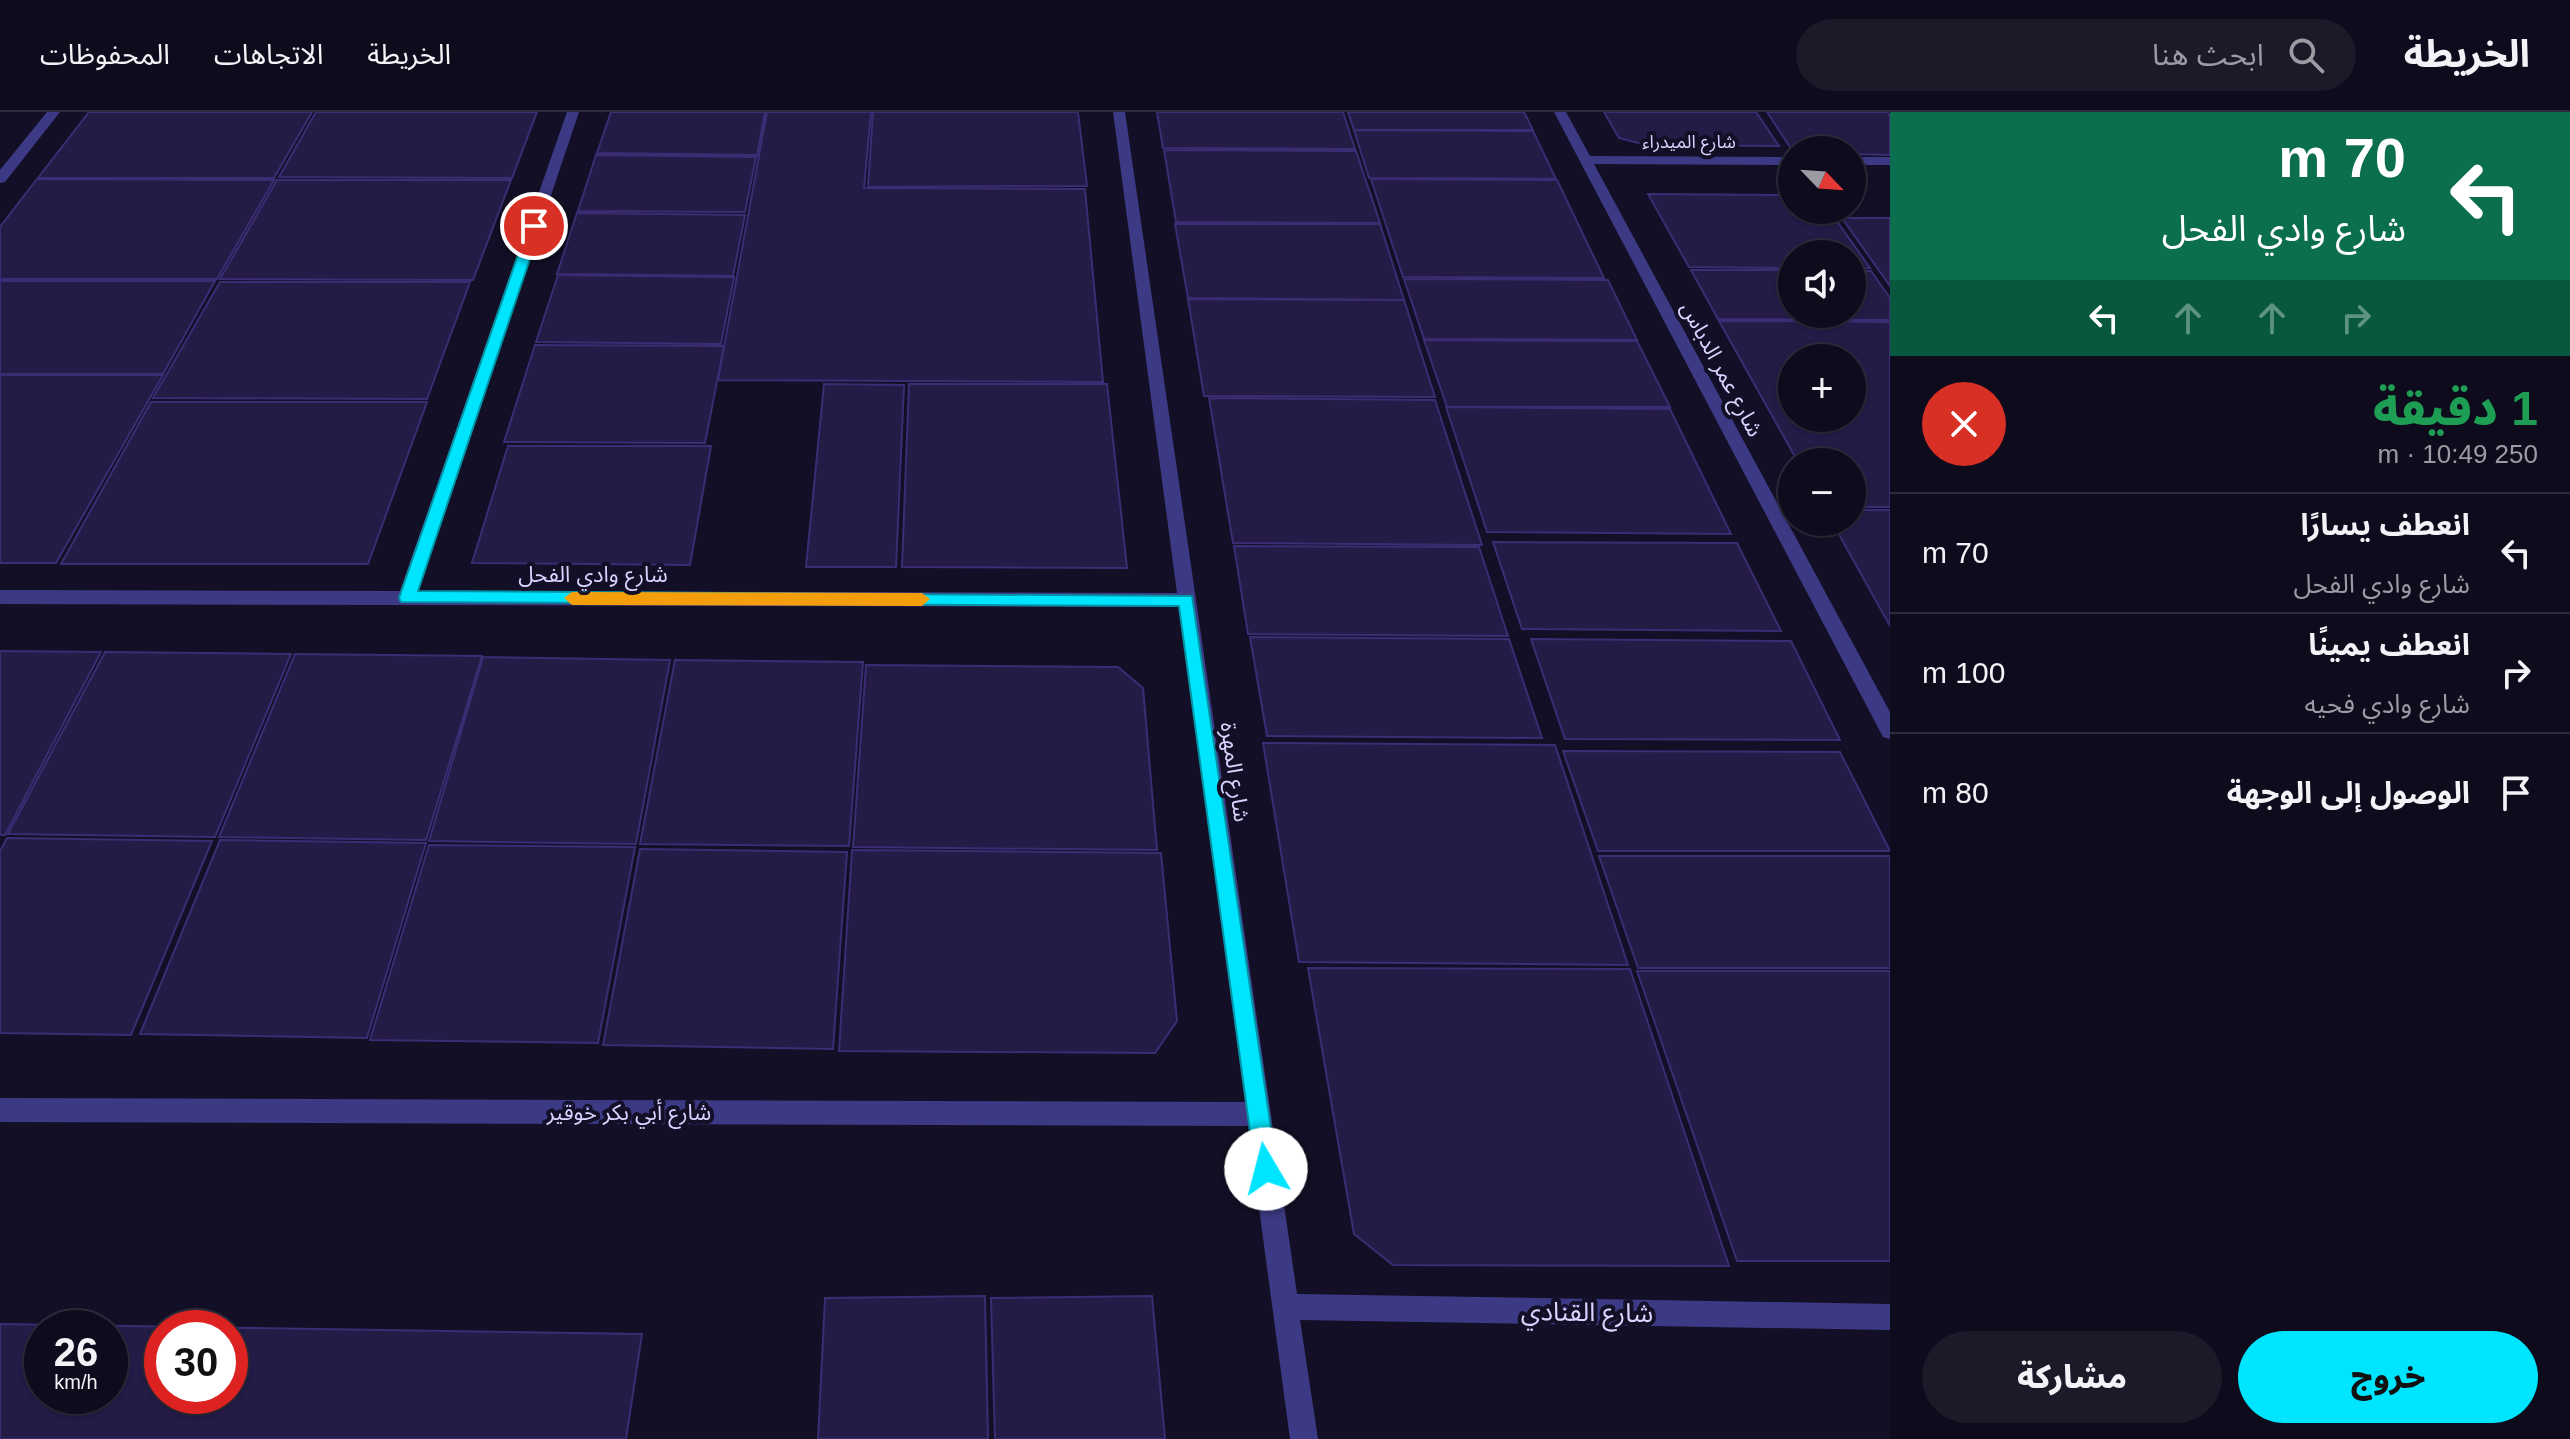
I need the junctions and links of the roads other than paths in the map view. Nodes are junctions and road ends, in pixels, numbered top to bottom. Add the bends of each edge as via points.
1 (54, 112) edge
2 (573, 112) edge
3 (1119, 112) edge
4 (1560, 112) edge
5 (1585, 160) junction
6 (1778, 161) edge
7 (1866, 161) edge
8 (1890, 161) edge
9 (0, 179) edge
10 (0, 597) edge
11 (407, 598) junction
12 (1187, 600) junction
13 (1890, 731) edge
14 (0, 1110) edge
15 (1258, 1114) junction
16 (1285, 1307) junction
17 (1890, 1317) edge
18 (1304, 1439) edge

1 - 9 street
2 - 11 street
3 - 12 street, شارع المهرة
4 - 5 street, شارع عمر الدباس
5 - 6 street, شارع الميدراء
5 - 13 street, شارع عمر الدباس
7 - 8 street
10 - 11 street, شارع وادي الفحل
11 - 12 street, شارع وادي الفحل
12 - 15 street, شارع المهرة
14 - 15 street, شارع أبي بكر خوقير
15 - 16 street, شارع المهرة
16 - 17 street, شارع القنادي
16 - 18 street, شارع المهرة

